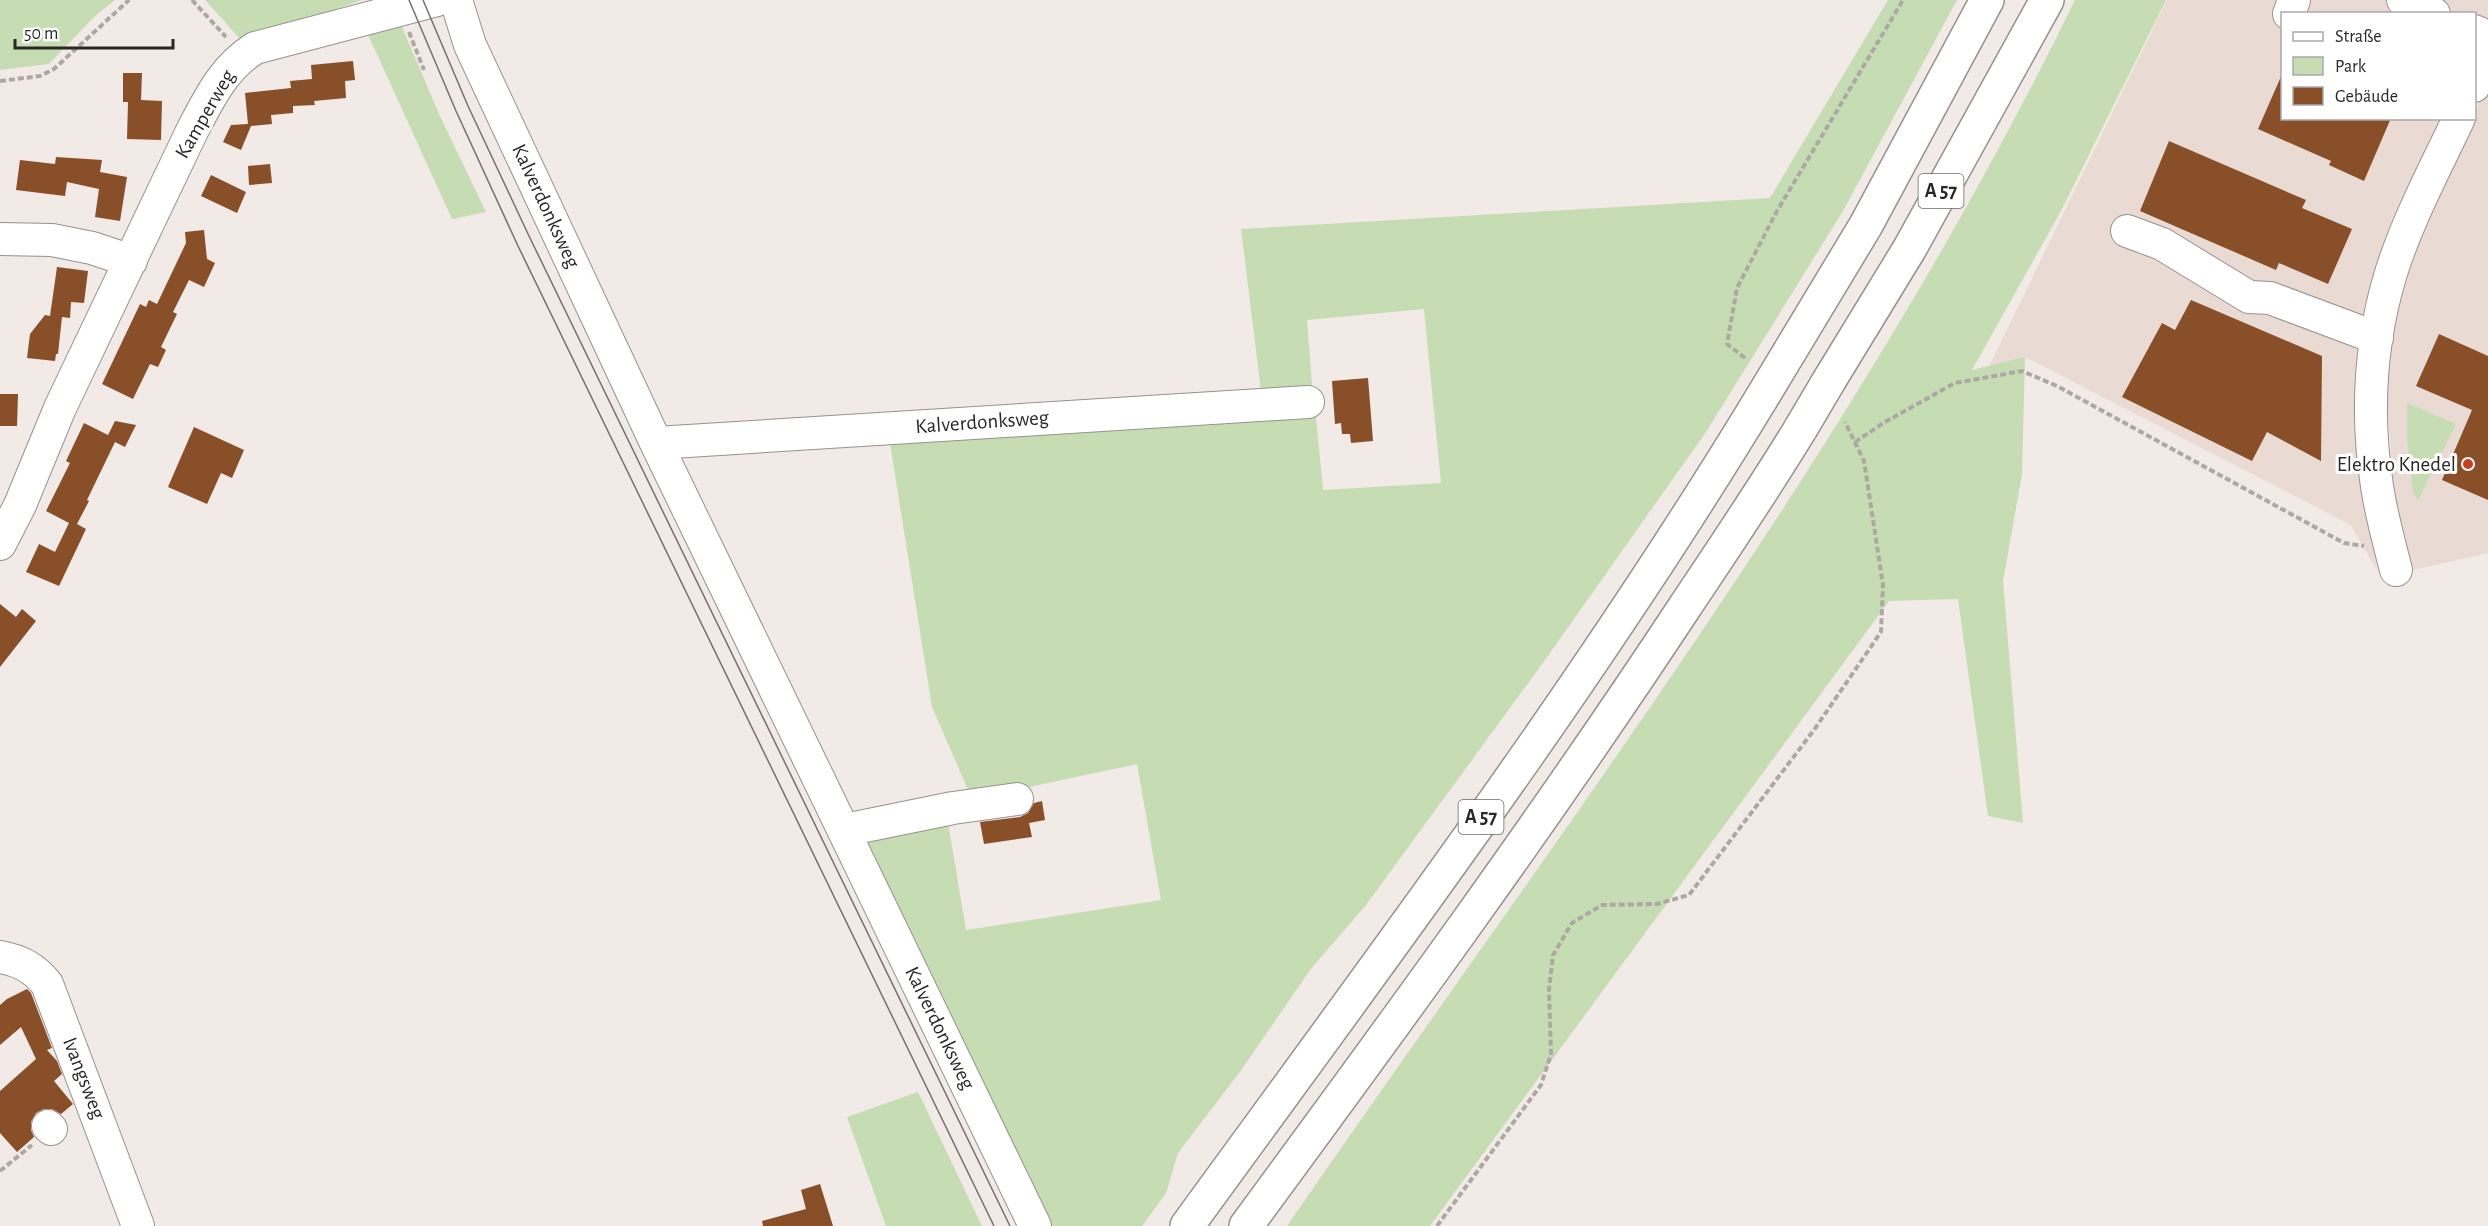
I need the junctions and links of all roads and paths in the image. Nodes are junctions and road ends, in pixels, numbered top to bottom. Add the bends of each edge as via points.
1 (129, 0) edge
2 (192, 0) edge
3 (437, 0) edge
4 (456, 0) edge
5 (1903, 0) edge
6 (1987, 0) edge
7 (2047, 0) edge
8 (2403, 0) edge
9 (400, 9) junction
10 (2430, 12) edge
11 (2488, 55) edge
12 (242, 56) junction
13 (424, 70) dead end
14 (0, 81) edge
15 (2476, 84) edge
16 (2458, 120) edge
17 (2127, 231) dead end
18 (0, 239) edge
19 (131, 261) junction
20 (2377, 338) junction
21 (1745, 358) dead end
22 (1308, 402) dead end
23 (1845, 422) dead end
24 (1855, 442) junction
25 (656, 443) junction
26 (0, 544) edge
27 (2394, 560) joint
28 (1017, 798) dead end
29 (844, 830) junction
30 (0, 957) edge
31 (138, 1226) edge
32 (1035, 1226) edge
33 (1187, 1226) edge
34 (1246, 1226) edge
35 (1437, 1226) edge

1 - 14 path via 54,69
2 - 12 path
3 - 9 street, Kamperweg
4 - 25 street, Kalverdonksweg via 470,45
5 - 21 path via 1777,211 1737,288 1727,344
6 - 33 highway, A 57, bridge via 1866,225 1731,447 1582,675
7 - 34 highway, A 57, bridge via 1910,248 1774,472 1624,699 1460,934
8 - 10 street
9 - 12 street, Kamperweg via 255,48
9 - 13 path
11 - 15 street
12 - 19 street, Kamperweg via 214,89
16 - 20 street via 2391,273
17 - 20 street via 2162,244 2249,297 2271,298
18 - 19 street via 52,240
19 - 26 street, Kamperweg
20 - 27 street via 2371,427 2377,487
22 - 25 street, Kalverdonksweg
23 - 24 path
24 - 27 path via 1955,383 2022,370 2344,543
24 - 35 path via 1864,461 1883,585 1881,632 1814,730 1689,895 1657,904 1602,905 1572,923 1553,955 1551,1054 1541,1085
25 - 29 street, Kalverdonksweg
28 - 29 street
29 - 32 street, Kalverdonksweg
30 - 31 street, Ivangsweg via 20,961 37,971 47,984

